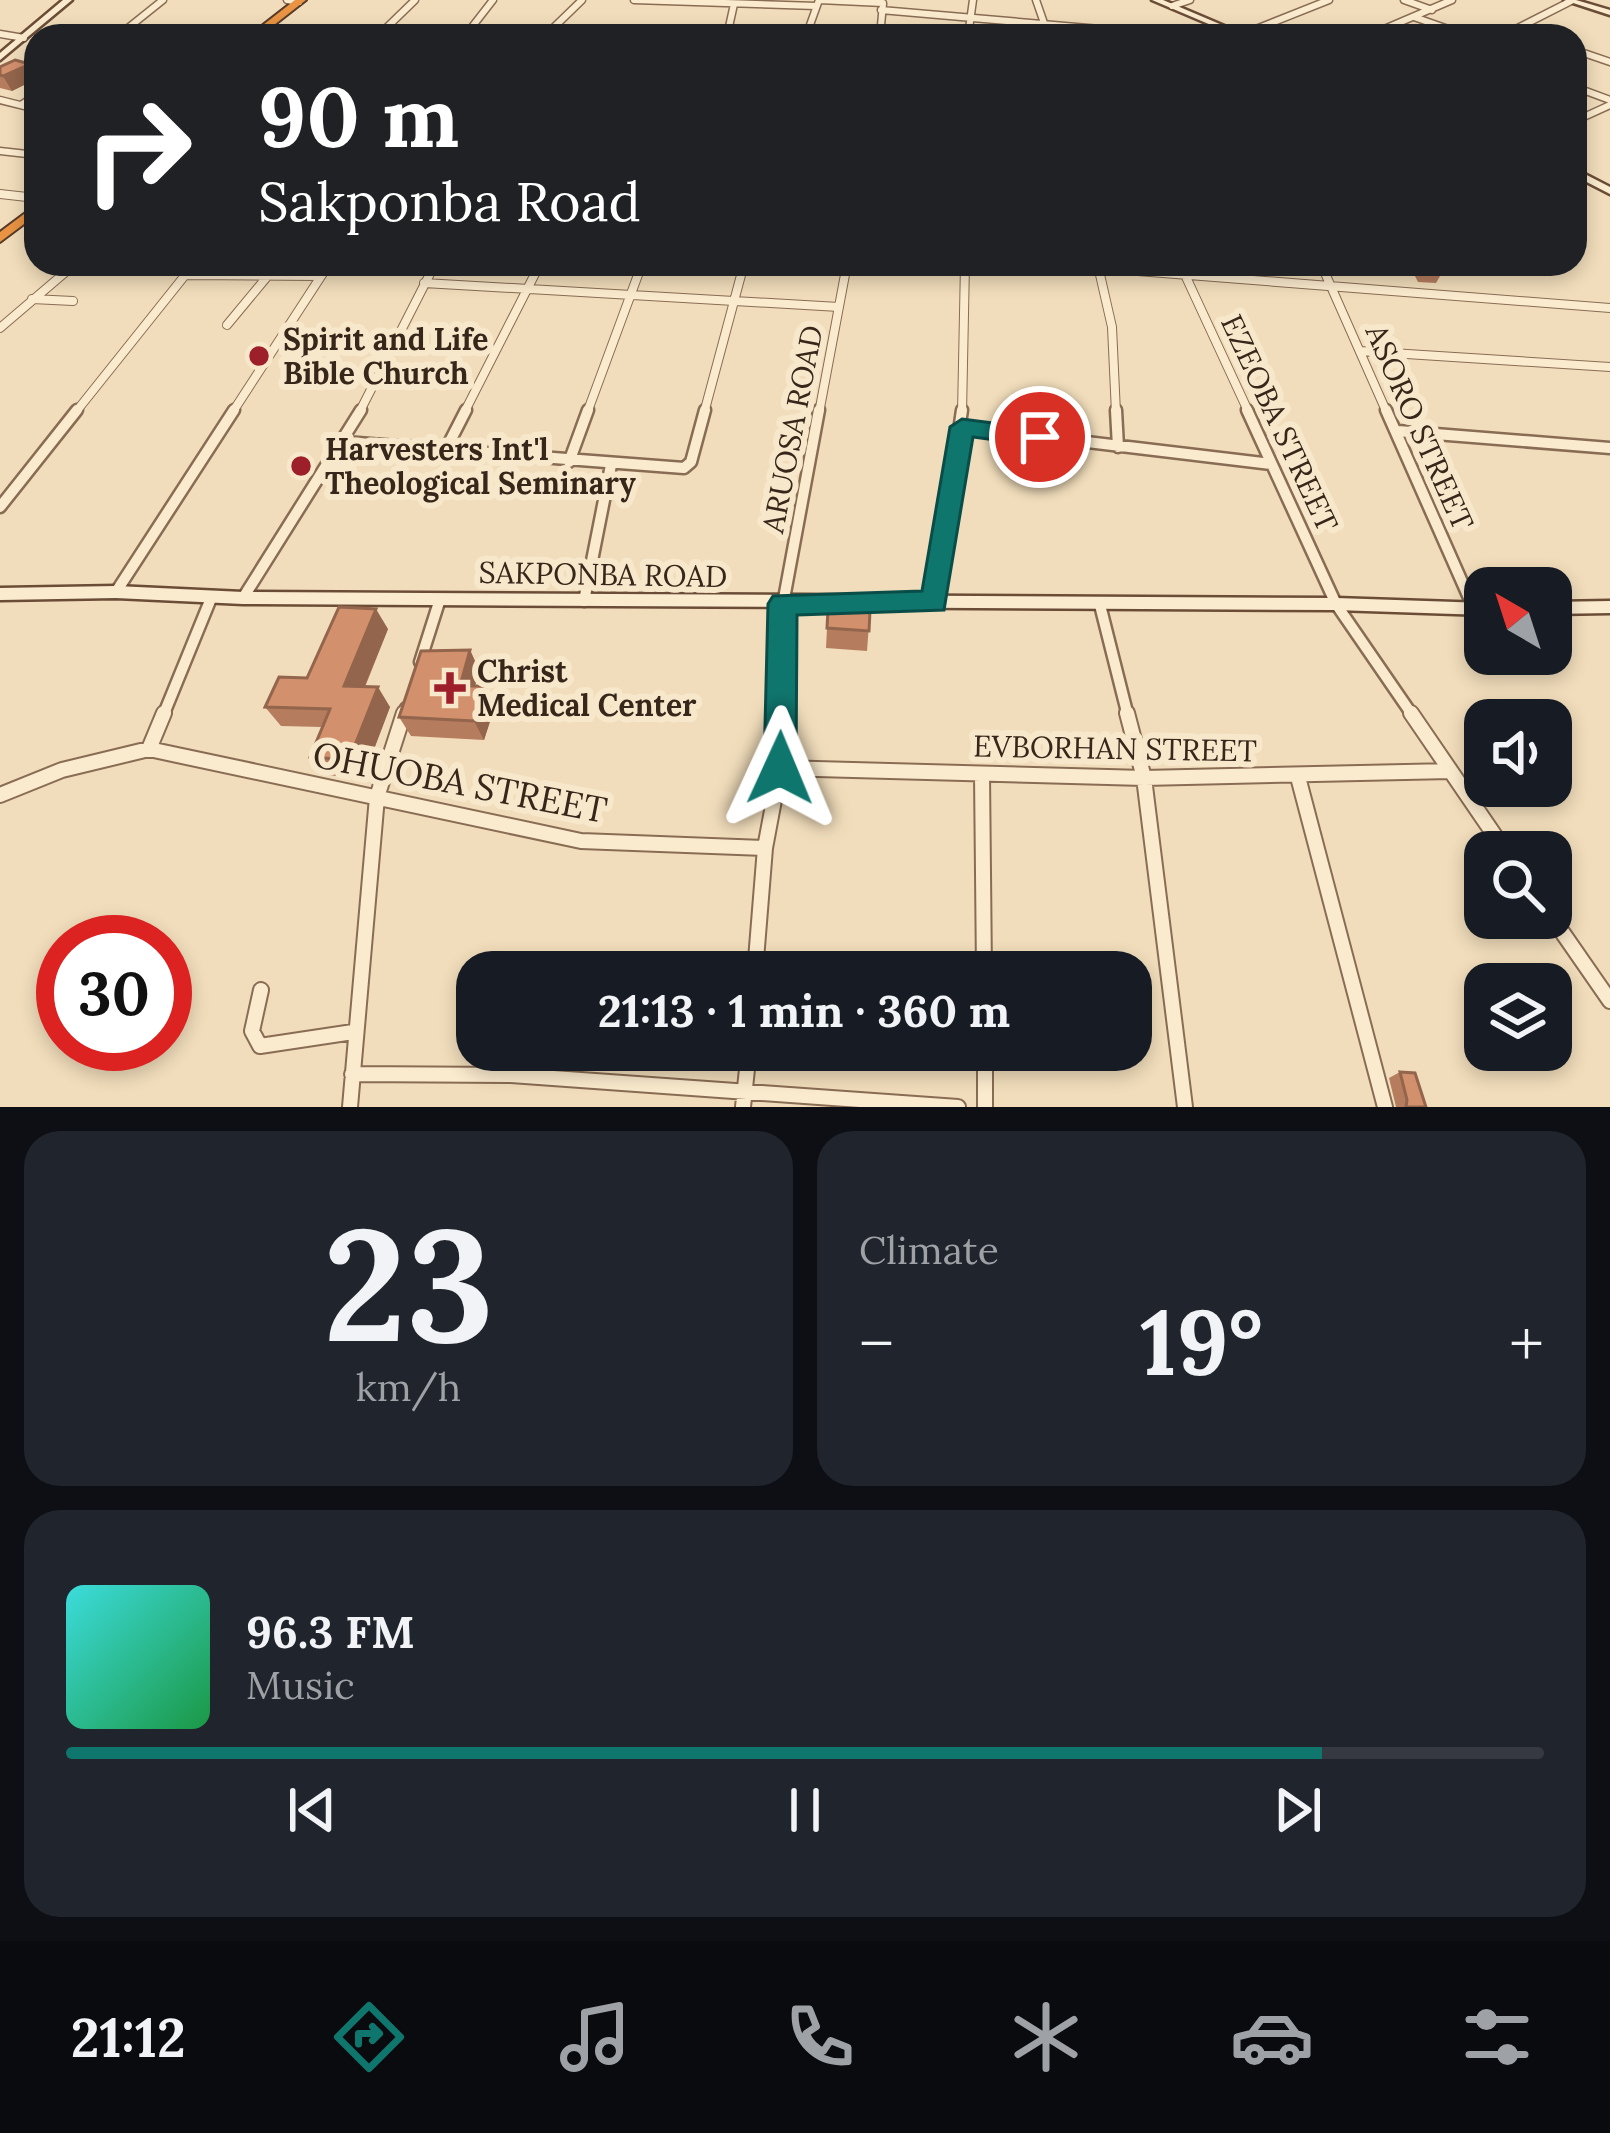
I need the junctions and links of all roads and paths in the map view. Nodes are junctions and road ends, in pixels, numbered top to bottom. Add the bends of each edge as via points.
1 (68, 0) edge
2 (163, 0) edge
3 (415, 0) edge
4 (493, 0) edge
5 (582, 0) edge
6 (634, 0) edge
7 (973, 0) edge
8 (1036, 0) edge
9 (1156, 0) edge
10 (1190, 0) edge
11 (1329, 0) edge
12 (1404, 0) edge
13 (1452, 0) edge
14 (1572, 0) edge
15 (299, 1) edge
16 (666, 1) edge
17 (818, 2) edge
18 (735, 3) edge
19 (882, 4) edge
20 (1172, 6) junction
21 (1432, 10) junction
22 (1610, 12) edge
23 (973, 14) junction
24 (1414, 17) junction
25 (1044, 23) junction
26 (40, 24) edge
27 (133, 24) edge
28 (273, 24) edge
29 (390, 24) edge
30 (474, 24) edge
31 (556, 24) edge
32 (971, 24) edge
33 (1055, 24) edge
34 (1215, 24) edge
35 (1269, 24) edge
36 (1397, 24) edge
37 (1434, 24) edge
38 (1526, 24) edge
39 (0, 34) edge
40 (24, 38) joint
41 (0, 57) edge
42 (0, 100) edge
43 (24, 103) edge
44 (21, 105) junction
45 (24, 106) edge
46 (24, 220) edge
47 (0, 243) edge
48 (60, 276) edge
49 (185, 276) edge
50 (213, 276) edge
51 (321, 276) joint
52 (428, 276) edge
53 (534, 276) edge
54 (638, 276) edge
55 (741, 276) edge
56 (846, 276) edge
57 (965, 276) edge
58 (1100, 276) edge
59 (1185, 276) edge
60 (1238, 276) edge
61 (1326, 276) edge
62 (266, 278) junction
63 (424, 283) junction
64 (1330, 286) junction
65 (527, 288) junction
66 (632, 292) junction
67 (32, 299) junction
68 (735, 300) junction
69 (73, 302) dead end
70 (839, 308) junction
71 (1608, 310) edge
72 (227, 325) dead end
73 (0, 328) edge
74 (1360, 351) junction
75 (1610, 367) edge
76 (962, 427) junction
77 (1398, 431) junction
78 (345, 442) junction
79 (1118, 447) junction
80 (1610, 448) edge
81 (445, 451) junction
82 (569, 462) junction
83 (1271, 464) junction
84 (611, 465) junction
85 (0, 507) edge
86 (1464, 576) edge
87 (116, 592) junction
88 (0, 595) edge
89 (212, 596) junction
90 (244, 598) junction
91 (440, 599) junction
92 (584, 601) junction
93 (934, 602) junction
94 (783, 604) junction
95 (1336, 604) junction
96 (1100, 605) junction
97 (1464, 608) edge
98 (1572, 608) edge
99 (1608, 609) edge
100 (148, 749) junction
101 (780, 768) junction
102 (1450, 771) junction
103 (982, 774) junction
104 (1298, 777) junction
105 (1144, 778) junction
106 (0, 795) edge
107 (377, 796) junction
108 (1492, 831) edge
109 (764, 848) junction
110 (1567, 939) edge
111 (757, 951) edge
112 (984, 951) edge
113 (261, 990) dead end
114 (1610, 1001) edge
115 (353, 1032) junction
116 (985, 1071) edge
117 (352, 1074) junction
118 (744, 1100) edge
119 (350, 1107) edge
120 (958, 1107) edge
121 (985, 1107) edge
122 (1185, 1107) edge
123 (1384, 1107) edge

1 - 26 main road
2 - 27 street
3 - 29 street
4 - 30 street
5 - 31 street
6 - 16 street
7 - 23 street
8 - 25 street
9 - 20 main road
10 - 20 street
11 - 35 street
12 - 21 street
13 - 21 street
14 - 22 main road
14 - 38 street
15 - 28 highway
16 - 18 street
17 - 18 street
17 - 19 street
19 - 23 street
20 - 34 main road
21 - 24 street
23 - 25 street
23 - 32 street
24 - 36 street
24 - 37 street
25 - 33 street
39 - 40 street
40 - 41 main road
42 - 44 street
43 - 44 street
44 - 45 street
46 - 47 highway
48 - 67 street
49 - 85 street
50 - 62 street
51 - 62 street
51 - 87 street
52 - 63 street
53 - 65 street
54 - 66 street
55 - 68 street
56 - 70 street, ARUOSA ROAD
57 - 76 street
58 - 79 street via 1112,327
59 - 83 street, EZEOBA STREET
60 - 64 street
61 - 64 street, ASORO STREET
62 - 72 street
63 - 65 street
63 - 78 street
64 - 71 street
64 - 74 street, ASORO STREET
65 - 66 street
65 - 81 street
66 - 68 street
66 - 82 street
67 - 69 street
67 - 73 street
68 - 70 street
68 - 84 street via 687,466
70 - 94 street, ARUOSA ROAD
74 - 75 street
74 - 77 street, ASORO STREET
76 - 79 street
76 - 93 street
77 - 80 street
77 - 86 street, ASORO STREET
78 - 81 street
78 - 90 street
79 - 83 street
81 - 82 street
82 - 84 street
83 - 95 street, EZEOBA STREET
84 - 92 street
87 - 88 main road, SAKPONBA ROAD
87 - 89 main road, SAKPONBA ROAD
89 - 90 main road, SAKPONBA ROAD
89 - 100 street
90 - 91 main road, SAKPONBA ROAD
91 - 92 main road, SAKPONBA ROAD
91 - 107 street
92 - 94 main road, SAKPONBA ROAD
93 - 94 main road, SAKPONBA ROAD
93 - 96 main road, SAKPONBA ROAD
94 - 101 street, ARUOSA ROAD
95 - 96 main road, SAKPONBA ROAD
95 - 97 main road, SAKPONBA ROAD
95 - 102 street, EZEOBA STREET
96 - 105 street
98 - 99 main road
100 - 106 street, OHUOBA STREET
100 - 107 street, OHUOBA STREET
101 - 103 street, EVBORHAN STREET
101 - 109 street, ARUOSA ROAD
102 - 104 street, EVBORHAN STREET
102 - 108 street, EZEOBA STREET
103 - 105 street, EVBORHAN STREET
103 - 112 street
104 - 105 street, EVBORHAN STREET
104 - 123 street
105 - 122 street
107 - 109 street, OHUOBA STREET via 581,841
107 - 115 street
109 - 111 street, ARUOSA ROAD
110 - 114 street
113 - 115 street via 252,1031 260,1046
115 - 117 street
116 - 121 street
117 - 118 street via 511,1075
117 - 119 street
118 - 120 street

